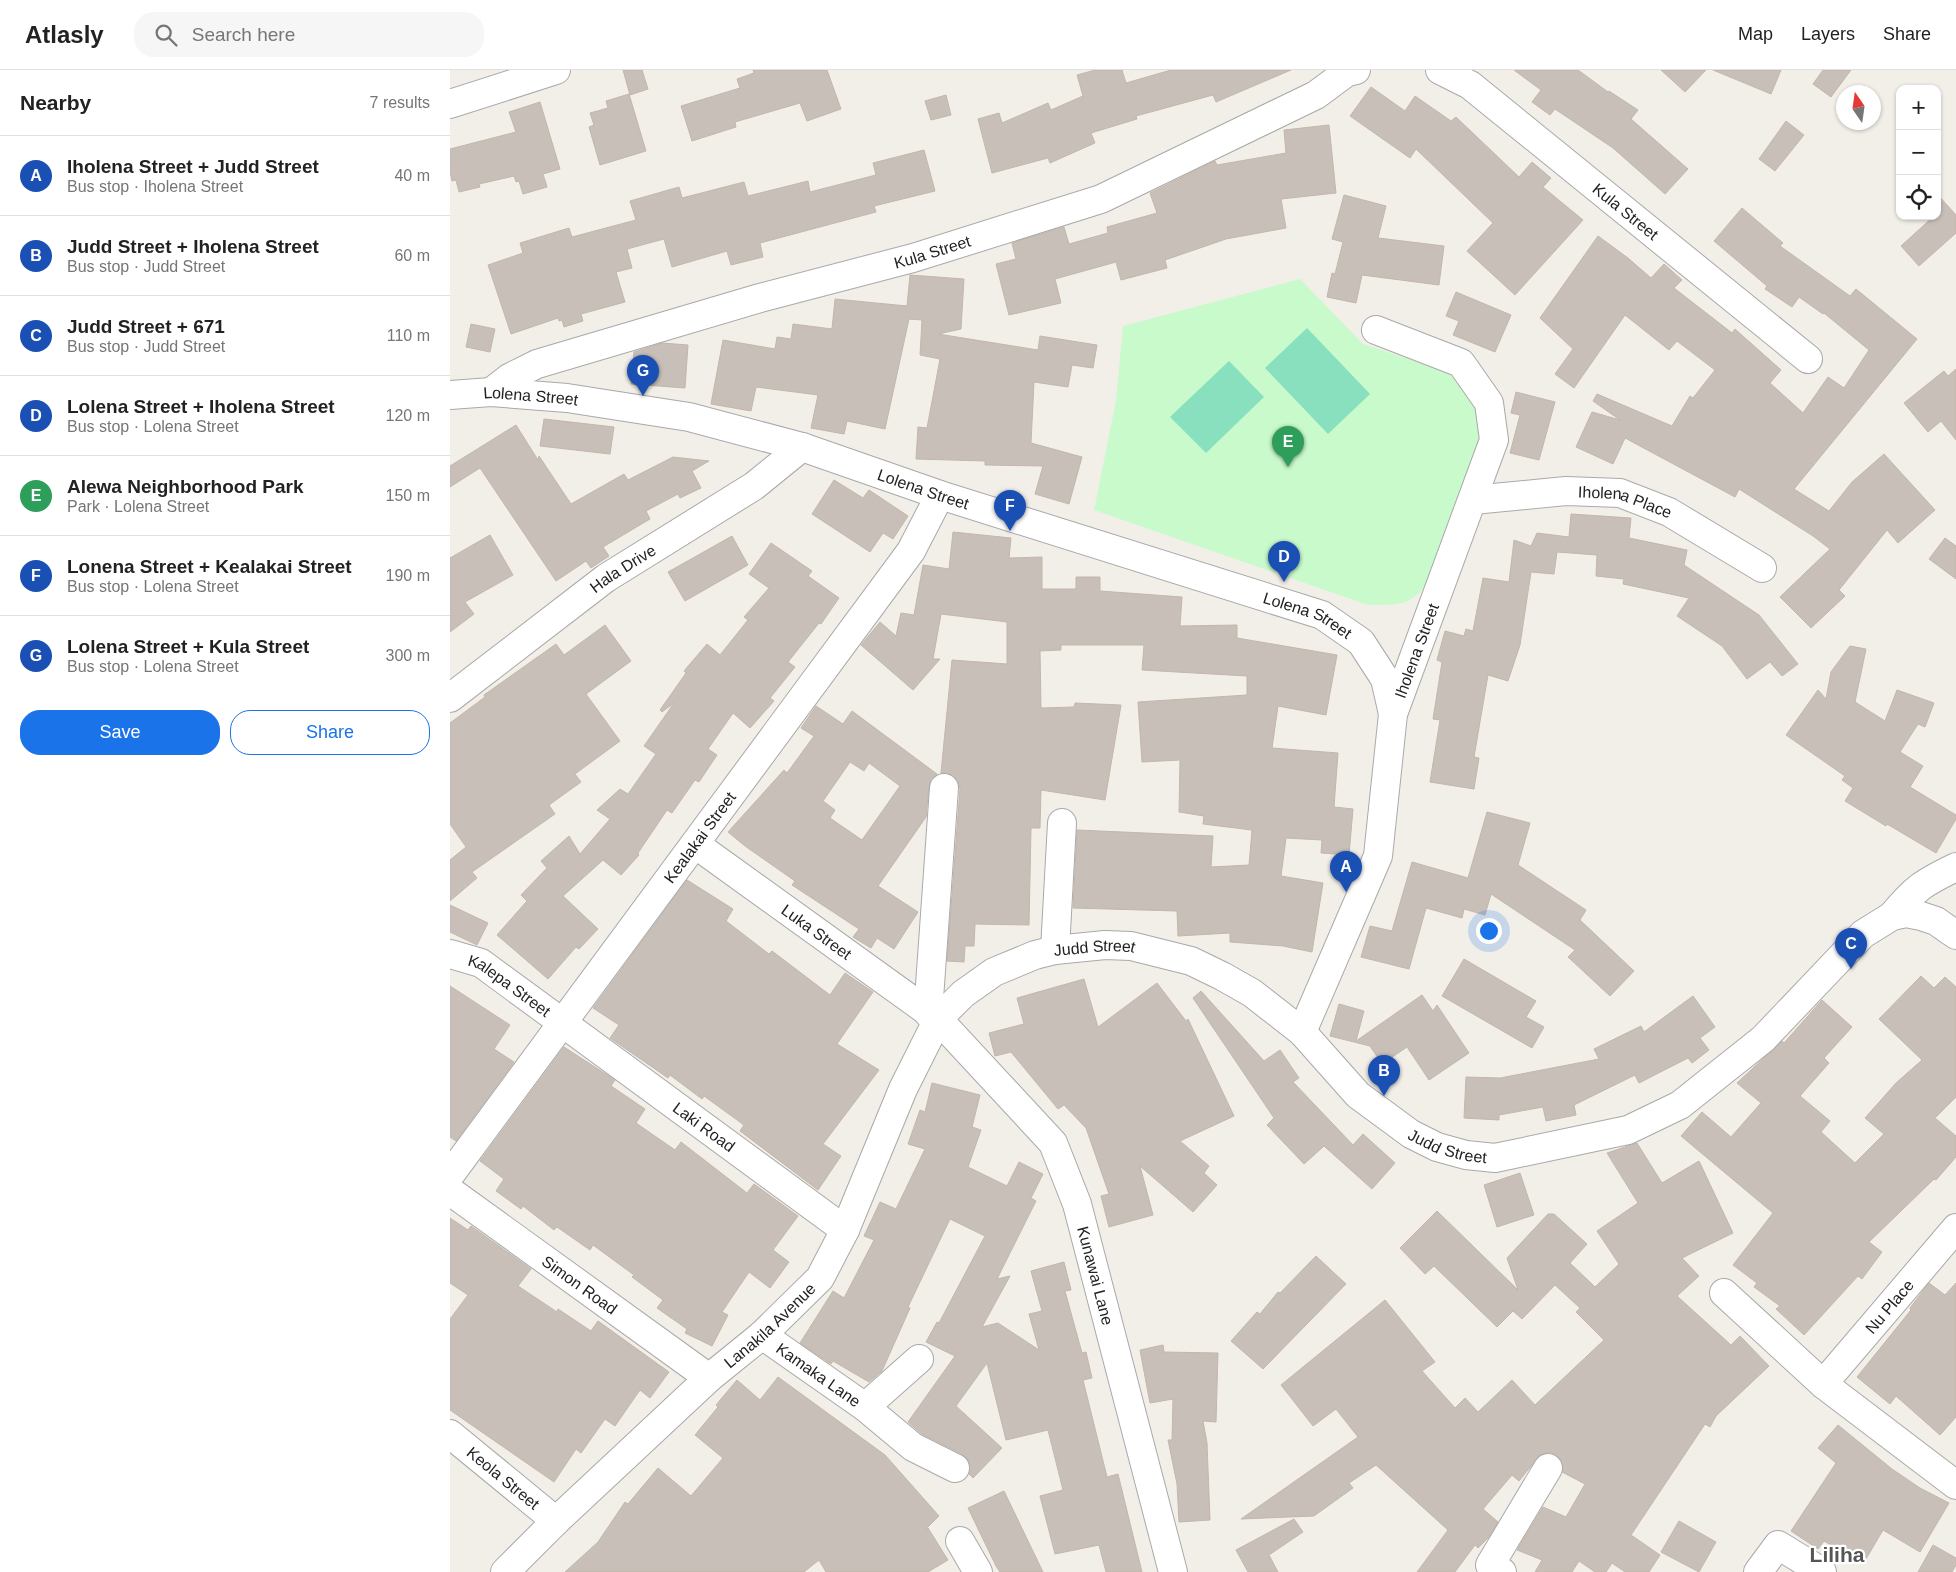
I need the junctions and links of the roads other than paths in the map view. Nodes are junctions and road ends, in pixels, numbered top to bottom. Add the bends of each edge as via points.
1 (556, 70) edge
2 (1356, 70) edge
3 (1440, 70) edge
4 (450, 104) edge
5 (1376, 330) dead end
6 (1808, 359) dead end
7 (492, 392) junction
8 (450, 395) edge
9 (802, 448) junction
10 (940, 495) junction
11 (1473, 500) junction
12 (1762, 568) dead end
13 (450, 698) edge
14 (1393, 714) junction
15 (944, 788) dead end
16 (1062, 823) dead end
17 (695, 844) junction
18 (1956, 867) edge
19 (1892, 916) junction
20 (1956, 935) edge
21 (1055, 950) junction
22 (450, 954) edge
23 (481, 963) junction
24 (450, 971) edge
25 (933, 1016) junction
26 (564, 1023) junction
27 (1302, 1032) junction
28 (450, 1175) edge
29 (450, 1191) edge
30 (1956, 1228) edge
31 (845, 1230) junction
32 (1724, 1293) dead end
33 (762, 1335) junction
34 (919, 1359) dead end
35 (709, 1378) junction
36 (1823, 1384) junction
37 (865, 1407) junction
38 (450, 1434) edge
39 (955, 1468) dead end
40 (1548, 1468) dead end
41 (1956, 1485) edge
42 (556, 1521) junction
43 (960, 1541) dead end
44 (511, 1570) edge
45 (978, 1572) edge
46 (1173, 1572) edge
47 (1502, 1572) edge
48 (1758, 1572) edge
49 (1822, 1572) edge

1 - 4 street
2 - 7 street, Kula Street via 1347,72 1316,95 1101,199 913,258 760,298 537,364 509,378
3 - 6 street, Kula Street via 1470,85
5 - 11 street, Iholena Street via 1461,363 1489,403 1494,440
7 - 8 street, Lolena Street
7 - 9 street, Lolena Street via 567,398 690,417
9 - 10 street, Lolena Street
9 - 13 street, Hala Drive via 754,486 606,578
10 - 14 street, Lolena Street via 1322,615 1362,642 1384,679
10 - 17 street, Kealakai Street via 911,550
11 - 12 street, Iholena Place via 1566,491 1620,493 1669,512
11 - 14 street, Iholena Street
14 - 27 street, Iholena Street via 1378,856
15 - 25 street
16 - 21 street
17 - 25 street, Luka Street
17 - 26 street, Kealakai Street
18 - 19 street via 1912,891
19 - 20 street, Judd Street via 1906,913 1922,916
19 - 27 street, Judd Street via 1863,934 1763,1039 1680,1106 1628,1130 1495,1158 1437,1147 1411,1134 1358,1094
21 - 25 street, Judd Street via 994,972
21 - 27 street, Judd Street via 1131,946 1191,962 1252,993
22 - 23 street, Kalepa Street
23 - 24 street
23 - 26 street, Kalepa Street
25 - 31 street, Lanakila Avenue
25 - 46 street, Kunawai Lane via 1053,1143 1077,1204
26 - 28 street, Kealakai Street
26 - 31 street, Laki Road
29 - 35 street, Simon Road
30 - 36 street, Nu Place
31 - 33 street, Lanakila Avenue via 820,1278
32 - 36 street
33 - 35 street, Lanakila Avenue
33 - 37 street, Kamaka Lane
34 - 37 street, Kamaka Lane
35 - 42 street, Lanakila Avenue
36 - 41 street
37 - 39 street via 913,1447
38 - 42 street, Keola Street
40 - 47 street via 1490,1565
42 - 44 street, Lanakila Avenue
43 - 45 street
48 - 49 street via 1778,1545

